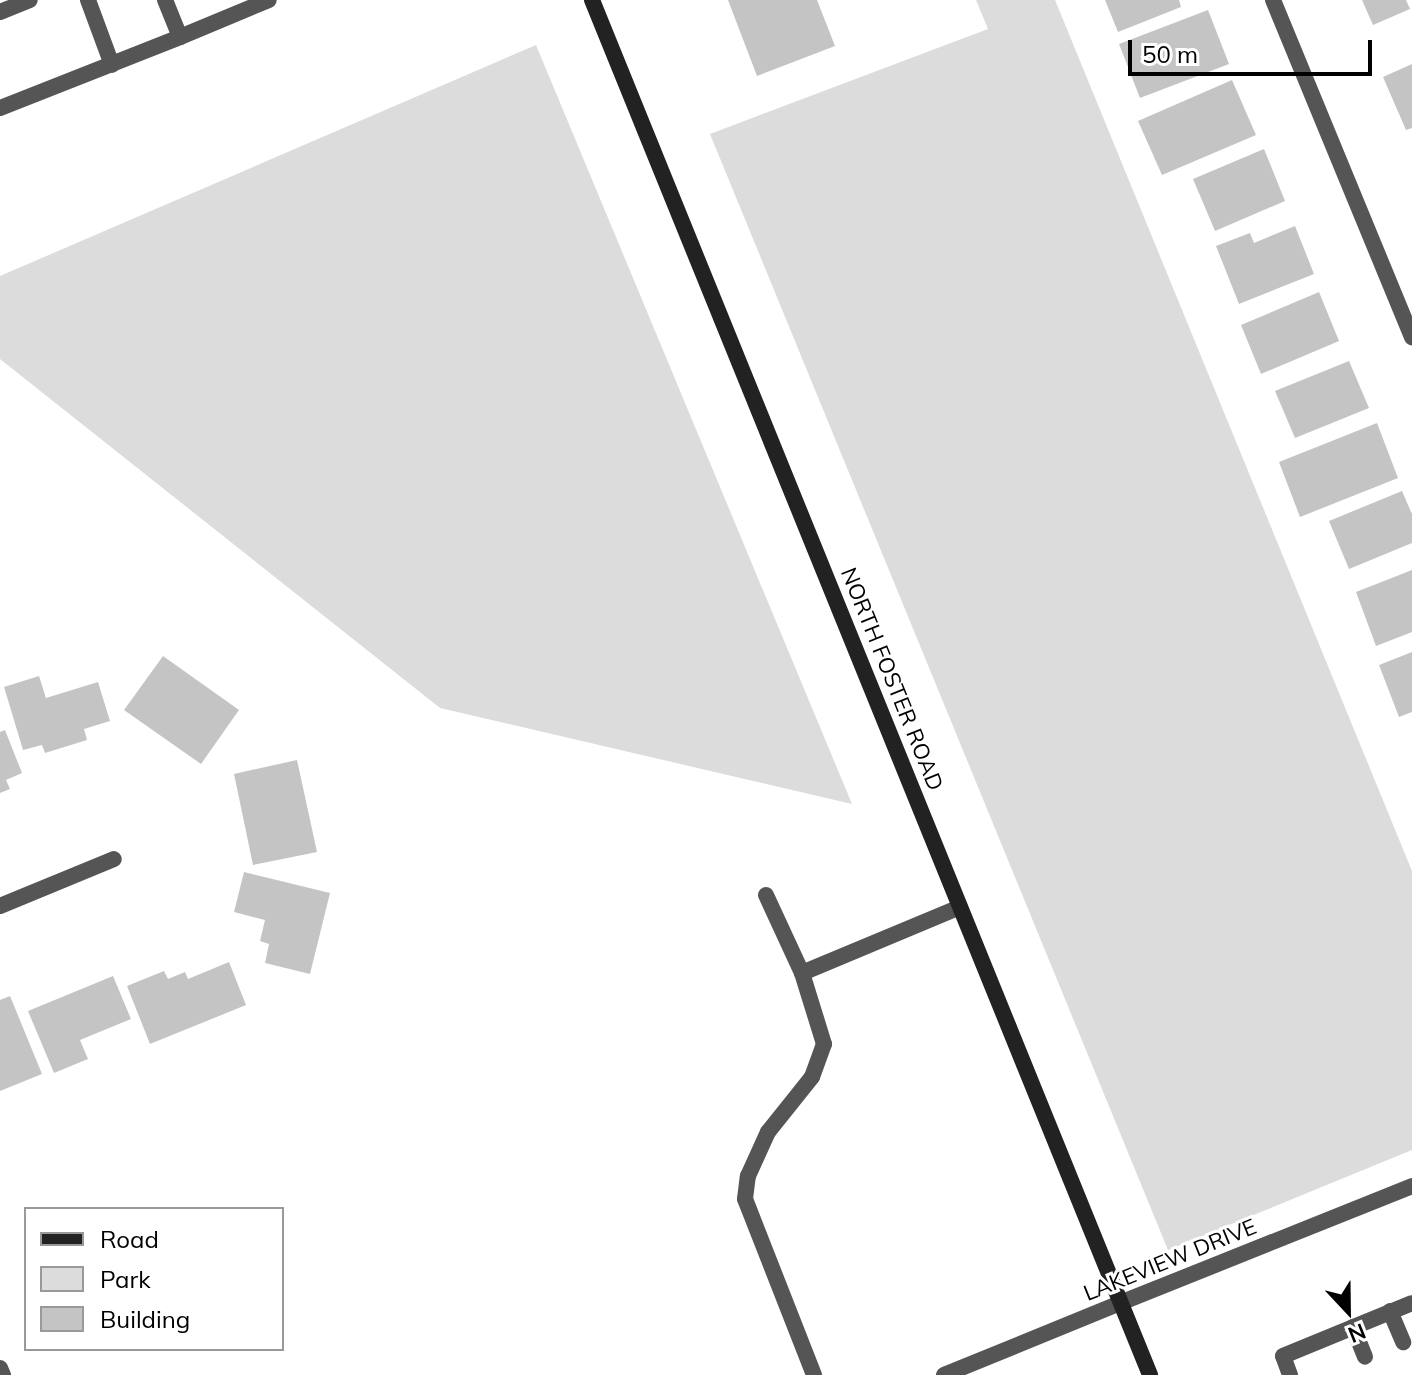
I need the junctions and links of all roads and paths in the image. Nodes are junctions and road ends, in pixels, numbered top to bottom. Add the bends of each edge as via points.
1 (30, 0) edge
2 (88, 0) edge
3 (165, 0) edge
4 (269, 0) edge
5 (592, 0) edge
6 (1273, 0) edge
7 (0, 12) edge
8 (180, 37) junction
9 (112, 65) junction
10 (0, 108) edge
11 (1412, 338) edge
12 (114, 859) dead end
13 (766, 895) dead end
14 (0, 906) edge
15 (960, 907) junction
16 (802, 973) junction
17 (1412, 1186) edge
18 (1120, 1303) junction
19 (1412, 1303) edge
20 (1390, 1311) junction
21 (1353, 1327) junction
22 (1403, 1342) dead end
23 (1365, 1357) dead end
24 (0, 1368) edge
25 (3, 1375) edge
26 (814, 1375) edge
27 (944, 1375) edge
28 (1150, 1375) edge
29 (1290, 1375) edge

1 - 7 street
2 - 9 street
3 - 8 street
4 - 8 street
5 - 15 main road, NORTH FOSTER ROAD
6 - 11 street
8 - 9 street
9 - 10 street
12 - 14 street
13 - 16 street
15 - 16 street
15 - 18 main road, NORTH FOSTER ROAD
16 - 26 street via 824,1044 812,1077 768,1132 748,1176 745,1199
17 - 18 street, LAKEVIEW DRIVE
18 - 27 street, LAKEVIEW DRIVE
18 - 28 main road, NORTH FOSTER ROAD
19 - 20 street
20 - 21 street
20 - 22 street
21 - 23 street
21 - 29 street via 1283,1356
24 - 25 street

